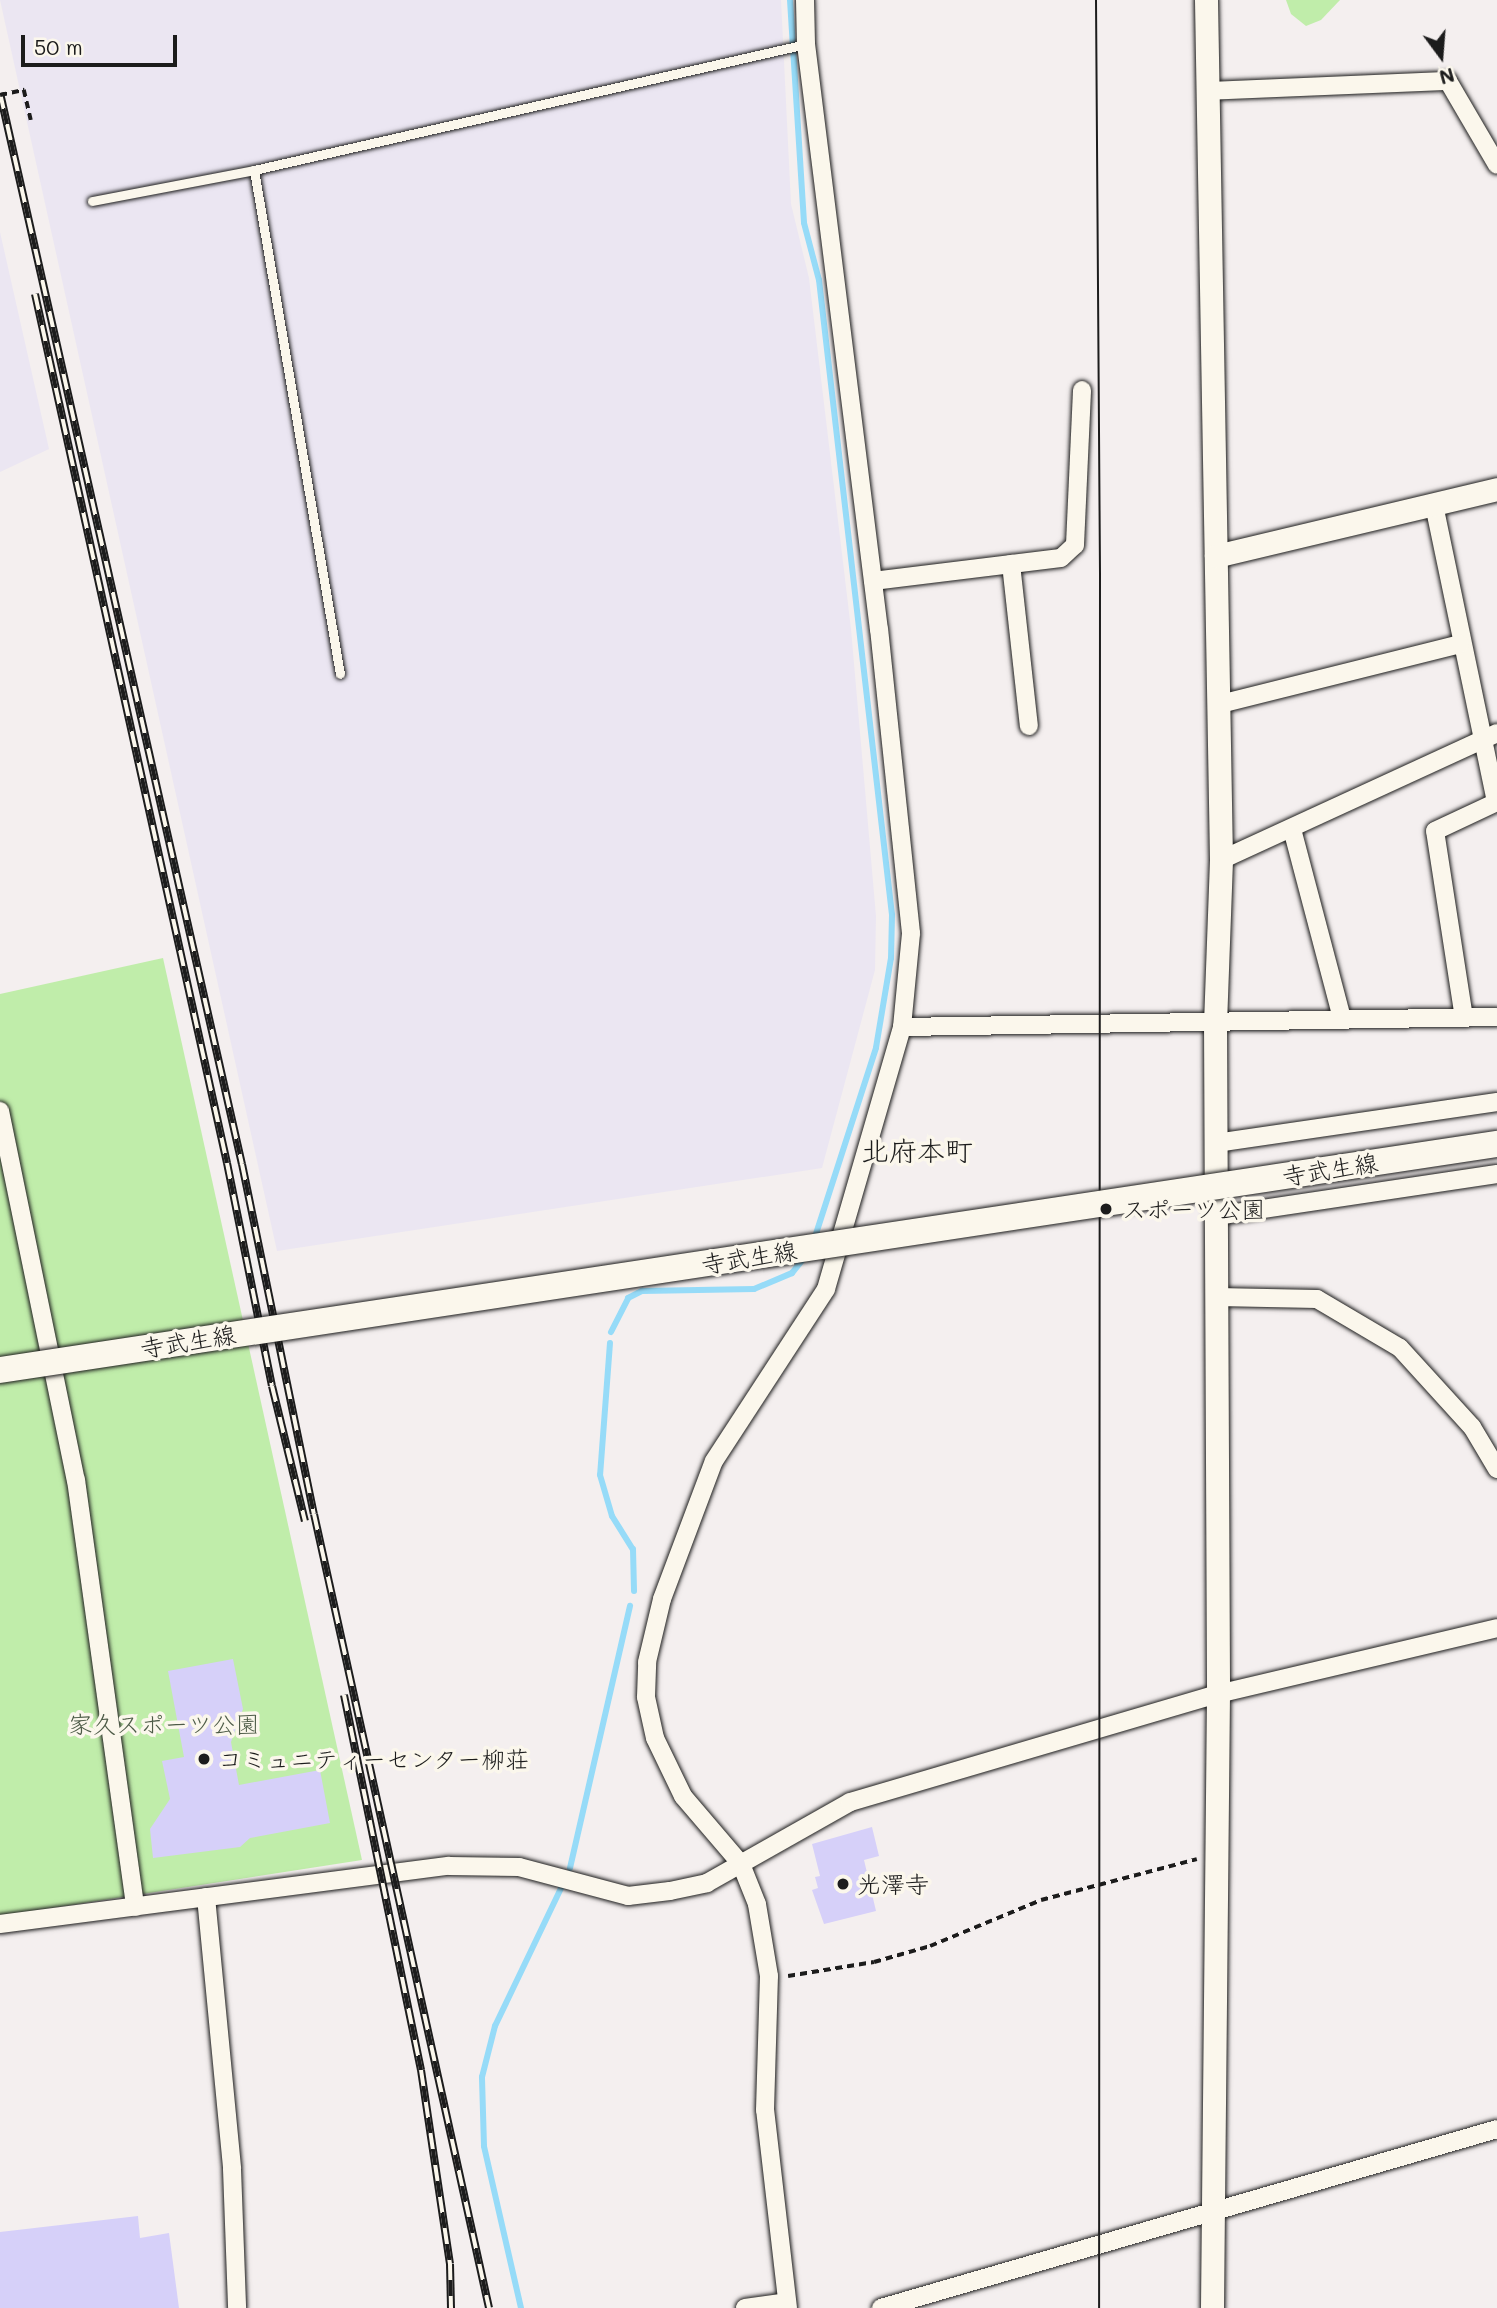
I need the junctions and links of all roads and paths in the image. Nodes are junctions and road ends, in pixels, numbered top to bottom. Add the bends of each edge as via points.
1 (805, 0) edge
2 (1206, 0) edge
3 (806, 44) junction
4 (1207, 91) junction
5 (0, 95) edge
6 (30, 120) dead end
7 (1497, 165) edge
8 (254, 170) junction
9 (92, 201) dead end
10 (1082, 390) dead end
11 (1497, 489) edge
12 (1434, 505) junction
13 (1216, 556) junction
14 (1011, 564) junction
15 (873, 581) junction
16 (1460, 643) junction
17 (340, 674) dead end
18 (1220, 704) junction
19 (1030, 726) dead end
20 (1489, 736) edge
21 (1497, 802) edge
22 (1292, 829) junction
23 (1221, 860) junction
24 (1342, 1017) junction
25 (1497, 1017) edge
26 (1464, 1018) junction
27 (1215, 1020) junction
28 (902, 1027) junction
29 (1497, 1102) edge
30 (0, 1111) edge
31 (1216, 1143) junction
32 (1497, 1144) edge
33 (1497, 1174) edge
34 (1216, 1216) junction
35 (1217, 1297) junction
36 (0, 1370) edge
37 (1497, 1469) edge
38 (1497, 1628) edge
39 (1218, 1693) junction
40 (1217, 1854) junction
41 (741, 1864) junction
42 (206, 1897) junction
43 (135, 1907) junction
44 (0, 1924) edge
45 (769, 1976) junction
46 (1497, 2129) edge
47 (1212, 2209) junction
48 (787, 2305) edge
49 (237, 2308) edge
50 (745, 2308) edge
51 (881, 2308) edge
52 (1212, 2308) edge

1 - 3 street
2 - 4 street
3 - 8 lane
3 - 15 street
4 - 7 street via 1448,81
4 - 13 street
5 - 6 path, bridge via 24,90
8 - 9 lane
8 - 17 lane
10 - 14 street via 1075,545 1060,558
11 - 12 street
12 - 13 street
12 - 16 street
13 - 18 street
14 - 15 street
14 - 19 street
15 - 28 street via 911,933
16 - 18 street
16 - 20 street
18 - 23 street
20 - 21 street
20 - 22 street
21 - 26 street via 1436,831
22 - 23 street
22 - 24 street
23 - 27 street
24 - 26 street
24 - 27 street
25 - 26 street
27 - 28 street
27 - 31 street
28 - 41 street via 826,1289 714,1461 662,1599 647,1662 646,1697 654,1738 683,1796
29 - 31 street
30 - 43 street via 76,1480
31 - 34 street
32 - 36 main road, 寺武生線, bridge
33 - 34 street
34 - 35 street
35 - 37 street via 1317,1299 1400,1348 1472,1427
35 - 39 street
38 - 39 street
39 - 40 street
39 - 41 street via 850,1802
40 - 45 path via 1041,1900 930,1946 874,1962
40 - 47 street
41 - 42 street via 707,1883 628,1896 519,1867 449,1866
41 - 45 street via 757,1904
42 - 43 street
42 - 49 street via 232,2169
43 - 44 street
45 - 48 street via 765,2110
46 - 47 street
47 - 51 street via 1021,2270
47 - 52 street
48 - 50 street

